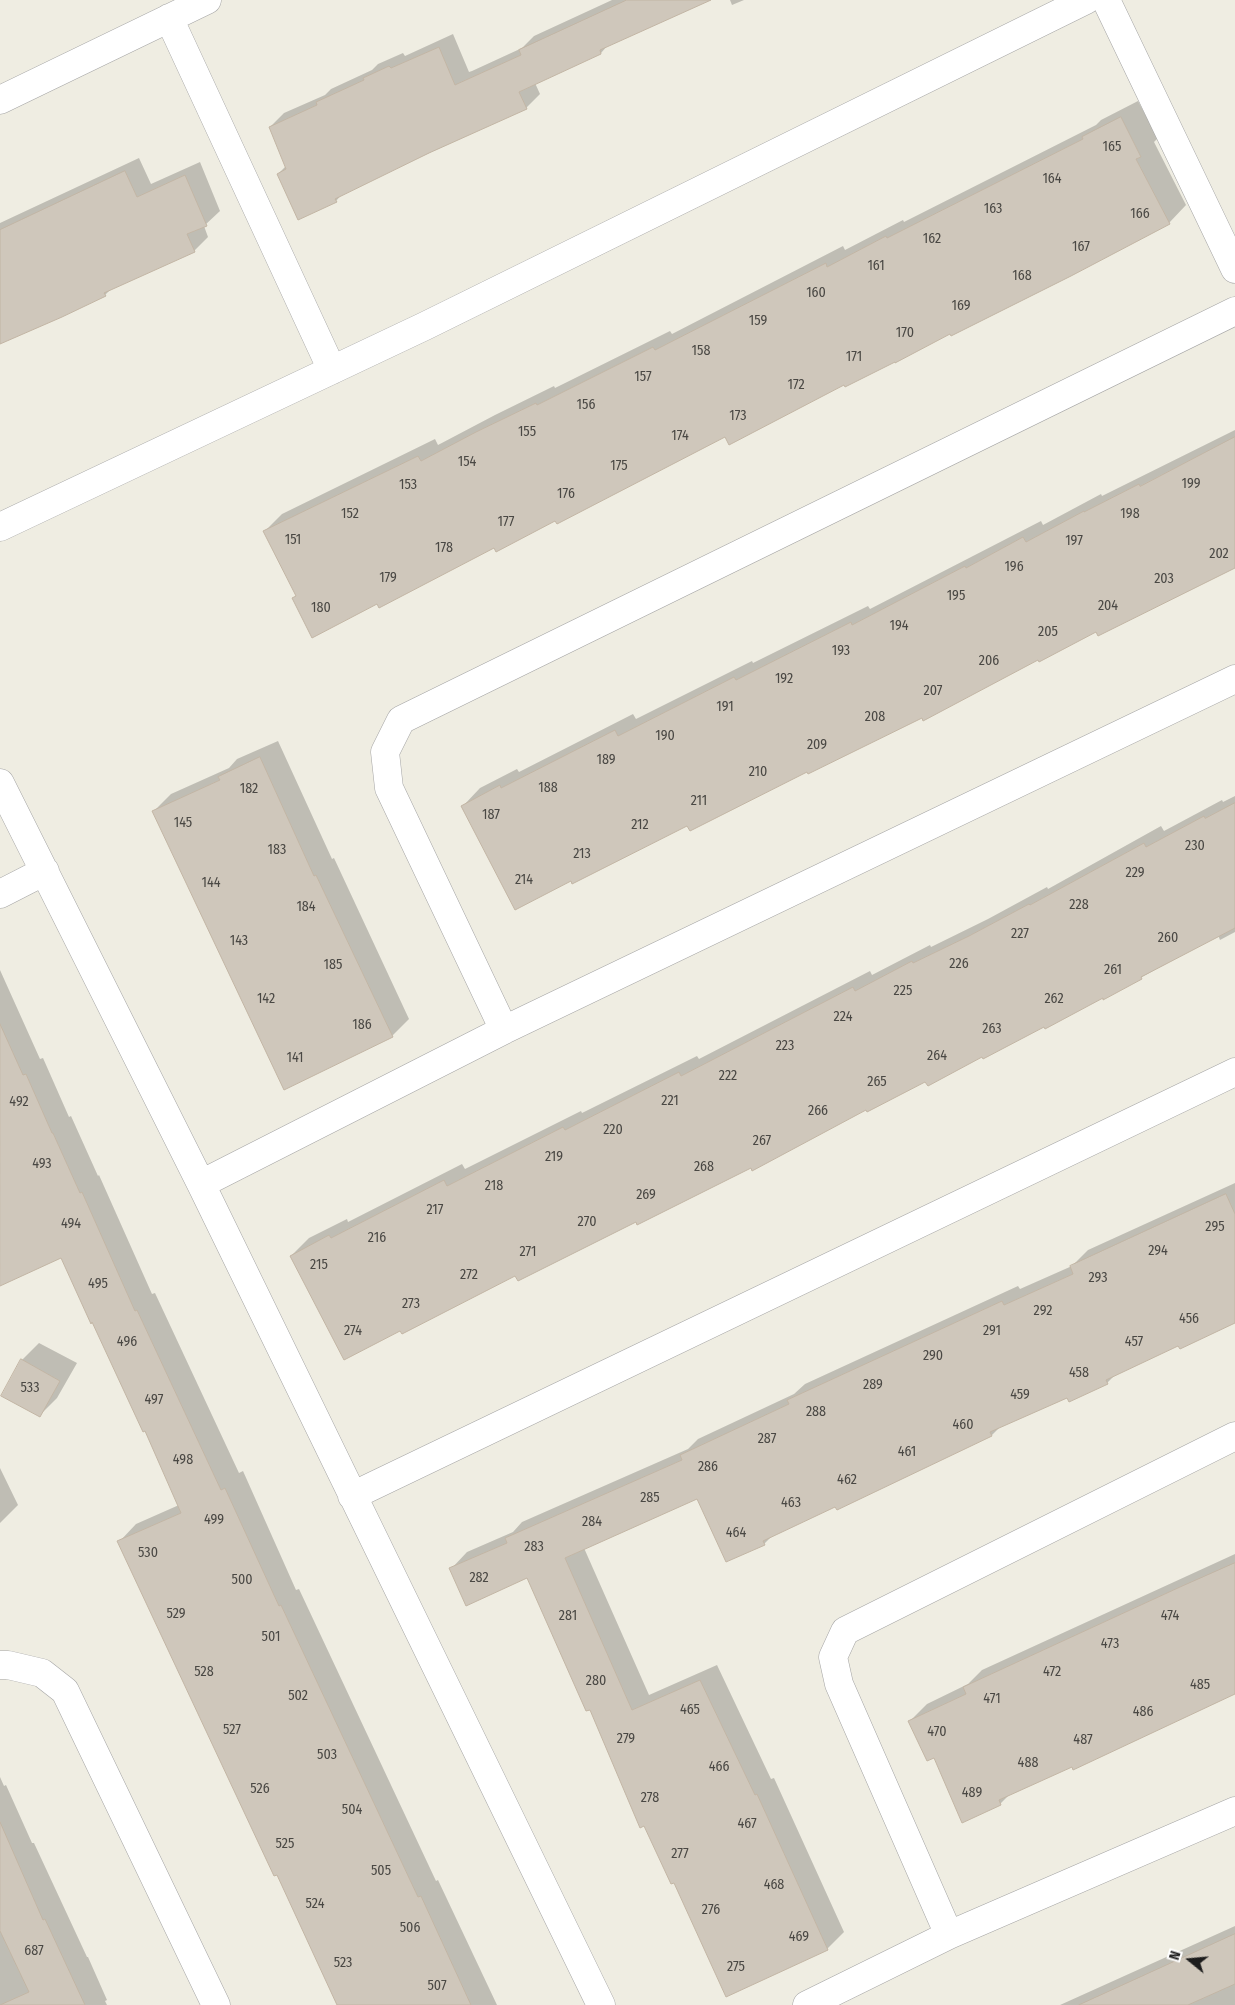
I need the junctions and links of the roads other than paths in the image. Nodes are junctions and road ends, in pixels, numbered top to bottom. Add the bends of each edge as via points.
1 (207, 0) edge
2 (1086, 0) edge
3 (1106, 0) edge
4 (169, 18) junction
5 (0, 100) edge
6 (1235, 269) edge
7 (1235, 311) edge
8 (332, 370) junction
9 (0, 527) edge
10 (1235, 679) edge
11 (0, 783) edge
12 (45, 871) junction
13 (0, 894) edge
14 (504, 1030) junction
15 (1235, 1072) edge
16 (201, 1184) junction
17 (1235, 1436) edge
18 (352, 1496) junction
19 (0, 1665) edge
20 (1235, 1811) edge
21 (949, 1934) junction
22 (216, 2005) edge
23 (601, 2005) edge
24 (807, 2005) edge

1 - 4 street
2 - 8 street
3 - 6 street
4 - 5 street
4 - 8 street
7 - 14 street via 401,720 385,752 389,788
8 - 9 street
10 - 14 street
11 - 12 street
12 - 13 street
12 - 16 street
14 - 16 street
15 - 18 street
16 - 18 street
17 - 21 street via 845,1631 833,1657 839,1684
18 - 23 street
19 - 22 street via 42,1672 65,1691
20 - 21 street
21 - 24 street

